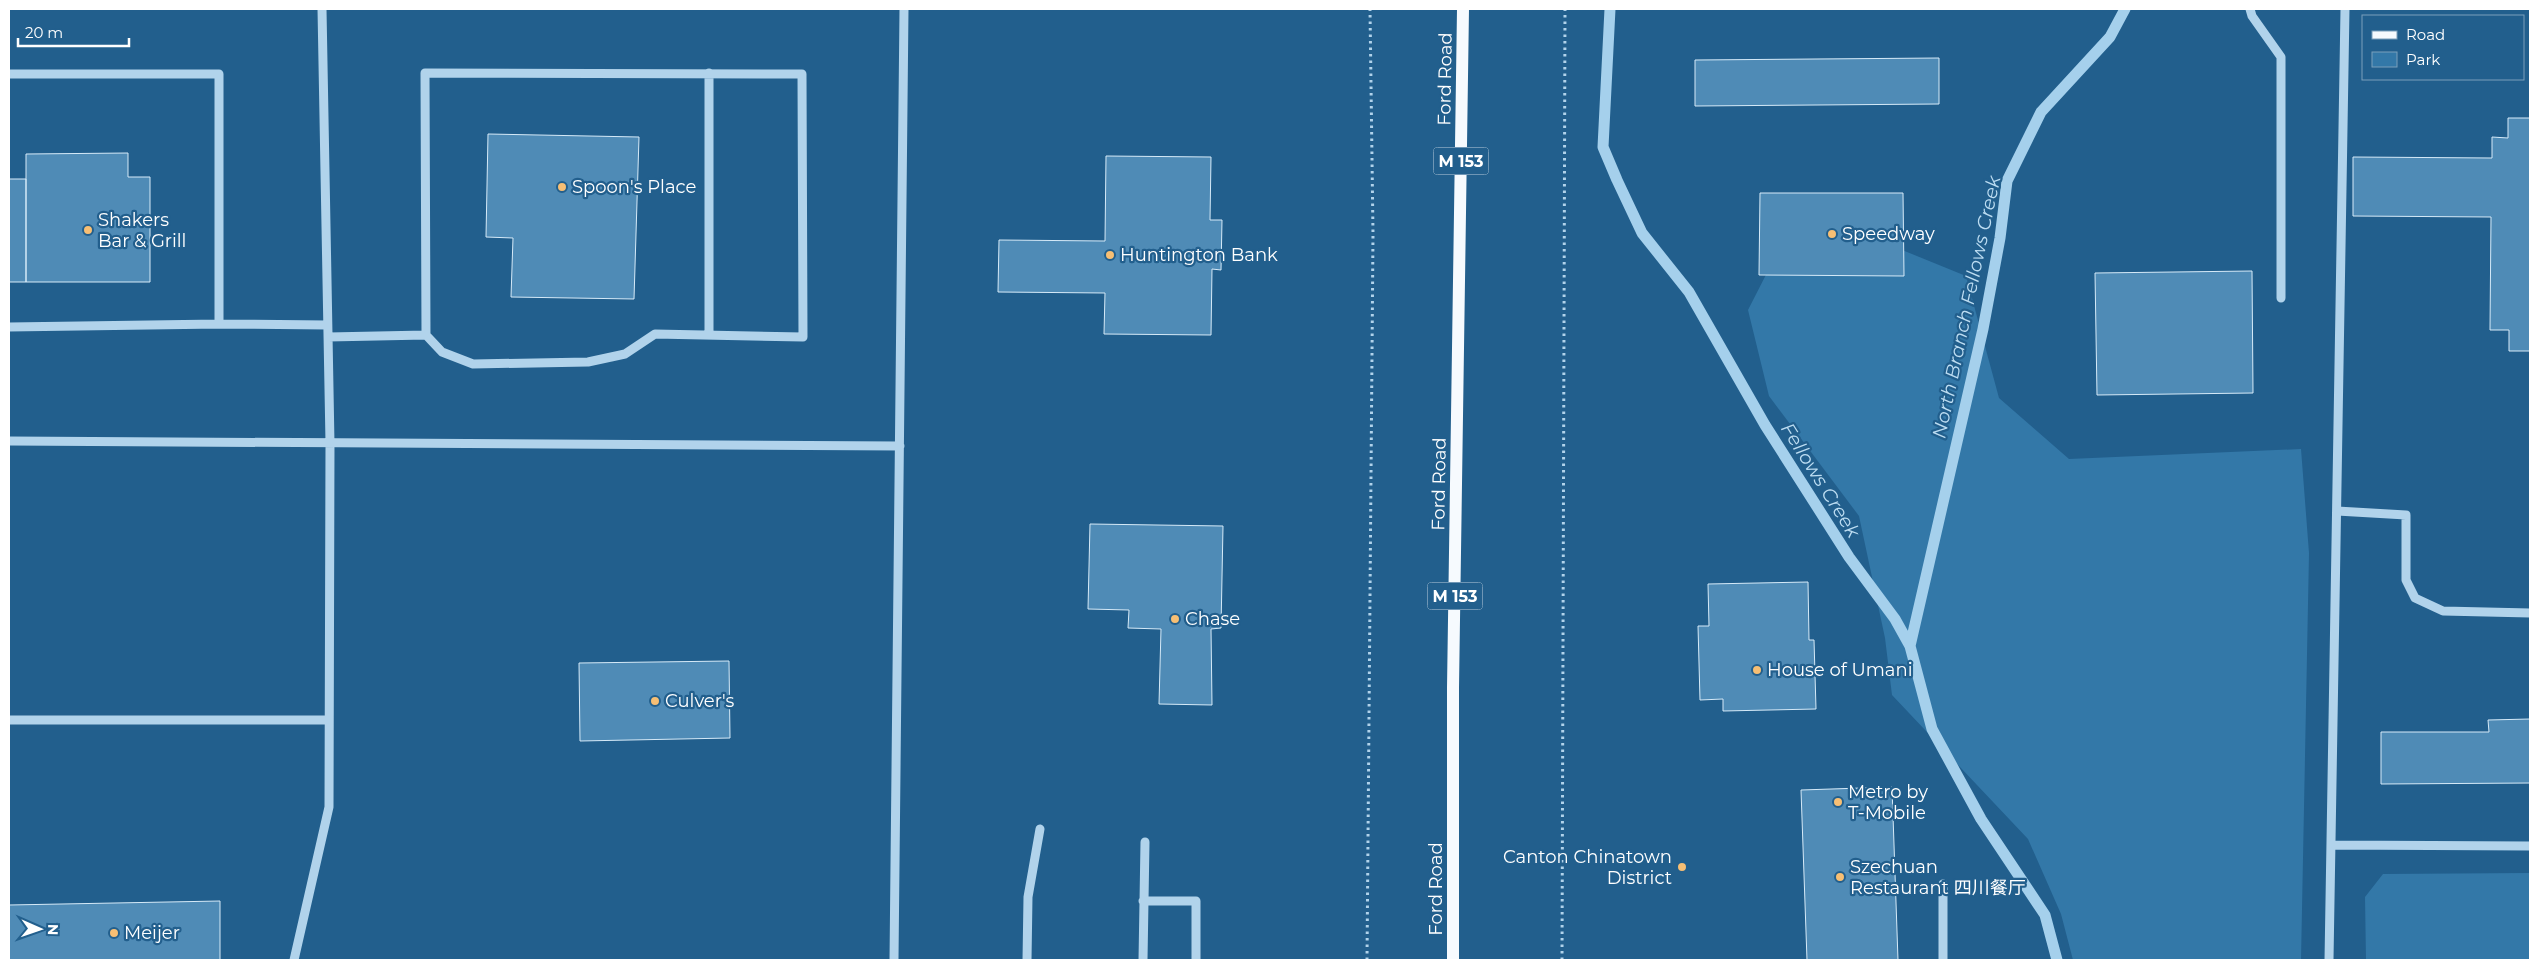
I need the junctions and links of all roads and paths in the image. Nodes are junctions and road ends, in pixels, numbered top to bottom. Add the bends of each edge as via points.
1 (322, 9) edge
2 (904, 9) edge
3 (1370, 9) edge
4 (1463, 9) edge
5 (1565, 9) edge
6 (2250, 9) edge
7 (2346, 9) edge
8 (9, 74) edge
9 (709, 74) junction
10 (2281, 298) dead end
11 (219, 324) junction
12 (328, 325) junction
13 (9, 327) edge
14 (426, 335) junction
15 (709, 335) junction
16 (328, 337) junction
17 (9, 441) edge
18 (330, 443) junction
19 (900, 446) junction
20 (2337, 511) junction
21 (2530, 613) edge
22 (9, 720) edge
23 (329, 720) junction
24 (1040, 829) dead end
25 (1145, 842) dead end
26 (2331, 845) junction
27 (2530, 846) edge
28 (1943, 884) dead end
29 (1143, 901) junction
30 (294, 960) edge
31 (894, 960) edge
32 (1027, 960) edge
33 (1143, 960) edge
34 (1196, 960) edge
35 (1367, 960) edge
36 (1453, 960) edge
37 (1562, 960) edge
38 (1943, 960) edge
39 (2329, 960) edge

1 - 12 lane
2 - 19 lane
3 - 35 path via 1373,234
4 - 36 main road, Ford Road / M 153 via 1453,688
5 - 37 path
6 - 10 lane via 2281,57
7 - 20 lane
8 - 11 lane via 219,74
9 - 14 lane via 425,73
9 - 15 lane
9 - 15 lane via 802,74 803,337
11 - 12 lane
11 - 13 lane
12 - 16 lane
14 - 15 lane via 442,352 473,364 483,364 588,362 625,354 655,334
14 - 16 lane
16 - 18 lane
17 - 18 lane
18 - 19 lane
18 - 23 lane
19 - 31 lane
20 - 21 lane via 2406,515 2406,580 2415,598 2443,611
20 - 26 lane
22 - 23 lane
23 - 30 lane via 329,807
24 - 32 lane via 1028,897
25 - 29 lane
26 - 27 lane
26 - 39 lane
28 - 38 lane
29 - 33 lane
29 - 34 lane via 1196,901

